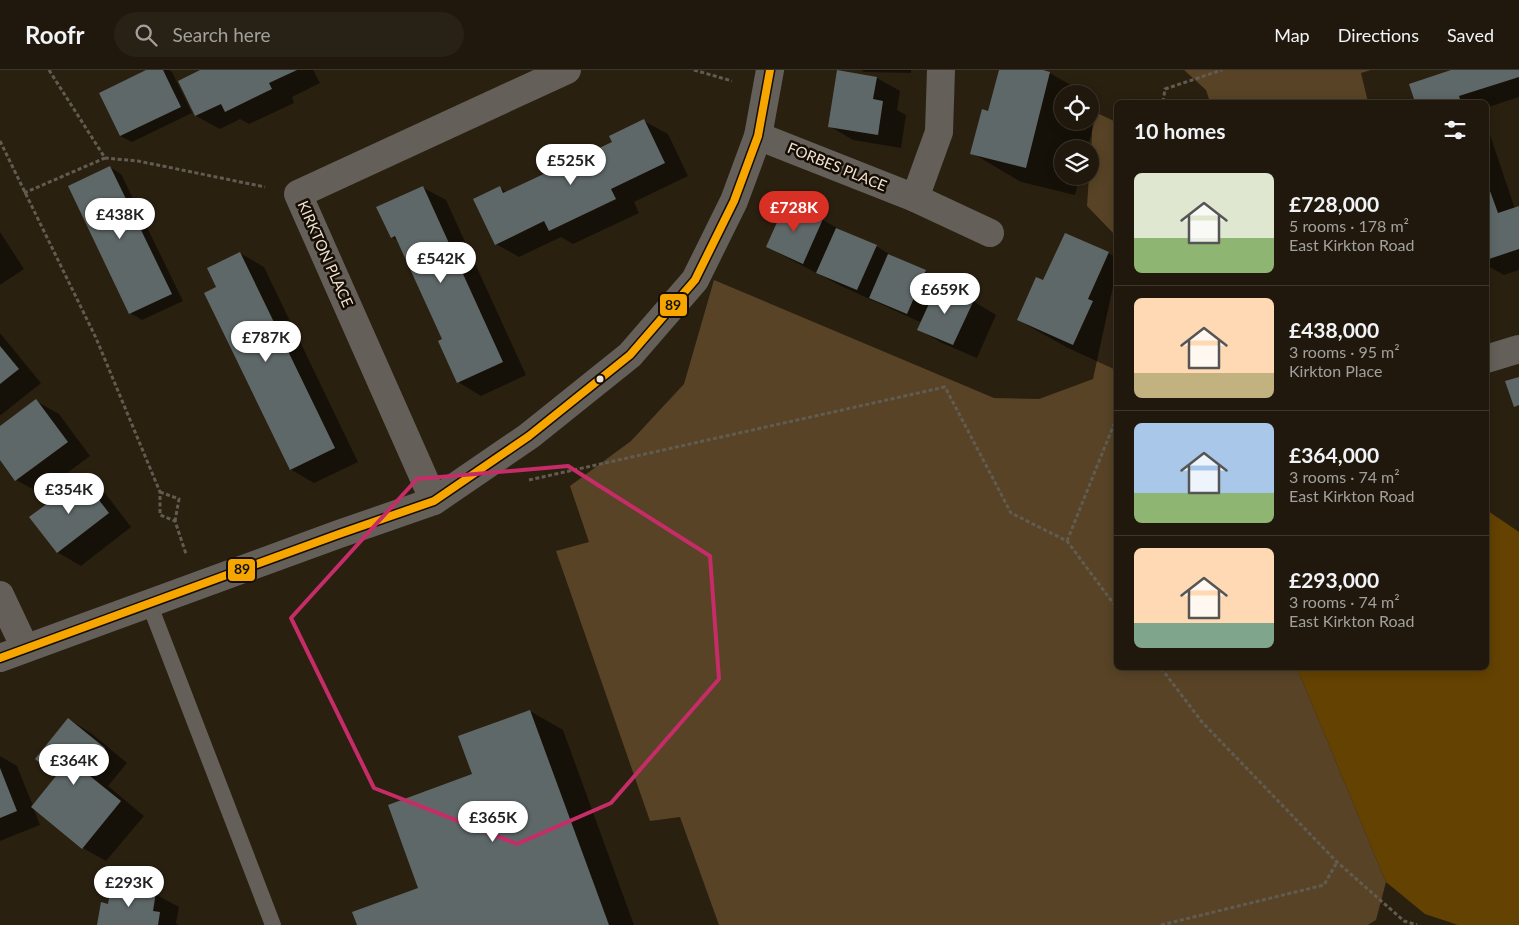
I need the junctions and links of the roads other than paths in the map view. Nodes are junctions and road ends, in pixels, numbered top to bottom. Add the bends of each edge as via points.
1 (567, 70) edge
2 (770, 70) edge
3 (941, 70) edge
4 (758, 136) junction
5 (915, 198) junction
6 (990, 233) dead end
7 (1519, 349) edge
8 (1489, 358) edge
9 (434, 502) junction
10 (0, 595) edge
11 (149, 603) junction
12 (25, 648) junction
13 (0, 658) edge
14 (273, 925) edge

1 - 9 street, KIRKTON PLACE via 298,194
2 - 4 street
3 - 5 street via 939,132
4 - 5 street, FORBES PLACE
4 - 9 street via 734,201 695,280 630,355 530,436
5 - 6 street, FORBES PLACE
7 - 8 street
9 - 11 street
10 - 12 street
11 - 12 street
11 - 14 lane
12 - 13 street

